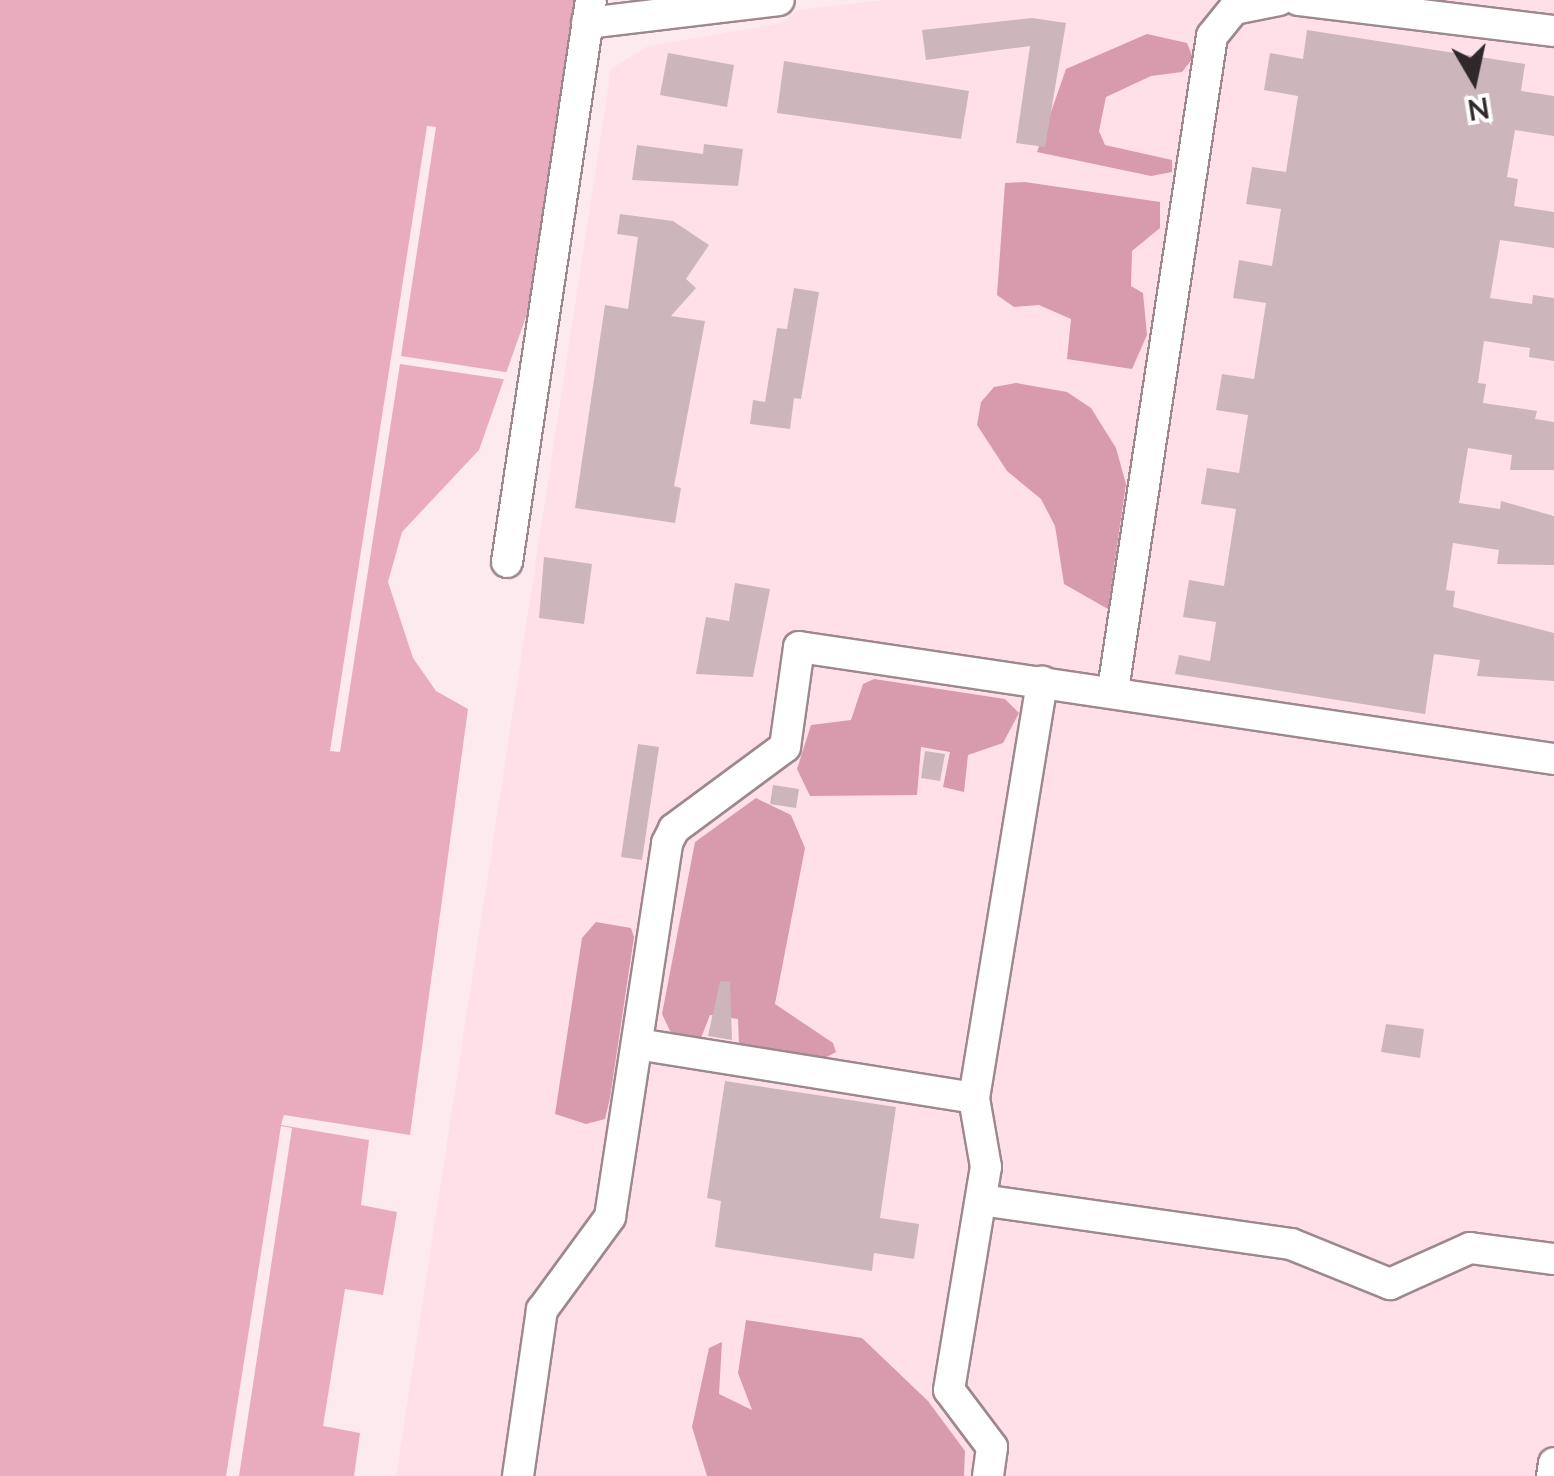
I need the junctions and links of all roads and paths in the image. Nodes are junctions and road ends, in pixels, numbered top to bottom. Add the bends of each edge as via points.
1 (779, 0) edge
2 (1278, 0) edge
3 (1298, 0) edge
4 (1472, 10) edge
5 (589, 11) edge
6 (1554, 31) edge
7 (507, 562) dead end
8 (1042, 682) junction
9 (1113, 690) junction
10 (1554, 758) edge
11 (637, 1044) junction
12 (974, 1098) junction
13 (981, 1200) junction
14 (1554, 1259) edge
15 (1554, 1463) edge
16 (518, 1476) edge
17 (988, 1476) edge
18 (1552, 1476) edge

1 - 5 street
2 - 9 street via 1234,9 1212,36
3 - 4 street
4 - 6 street
5 - 7 street
8 - 9 street
8 - 11 street via 799,646 785,747 674,828
8 - 12 street
9 - 10 street
11 - 12 street
11 - 16 street via 610,1217 542,1310
12 - 13 street via 986,1167
13 - 14 street via 1290,1244 1390,1284 1470,1248
13 - 17 street via 949,1390 992,1448
15 - 18 street

